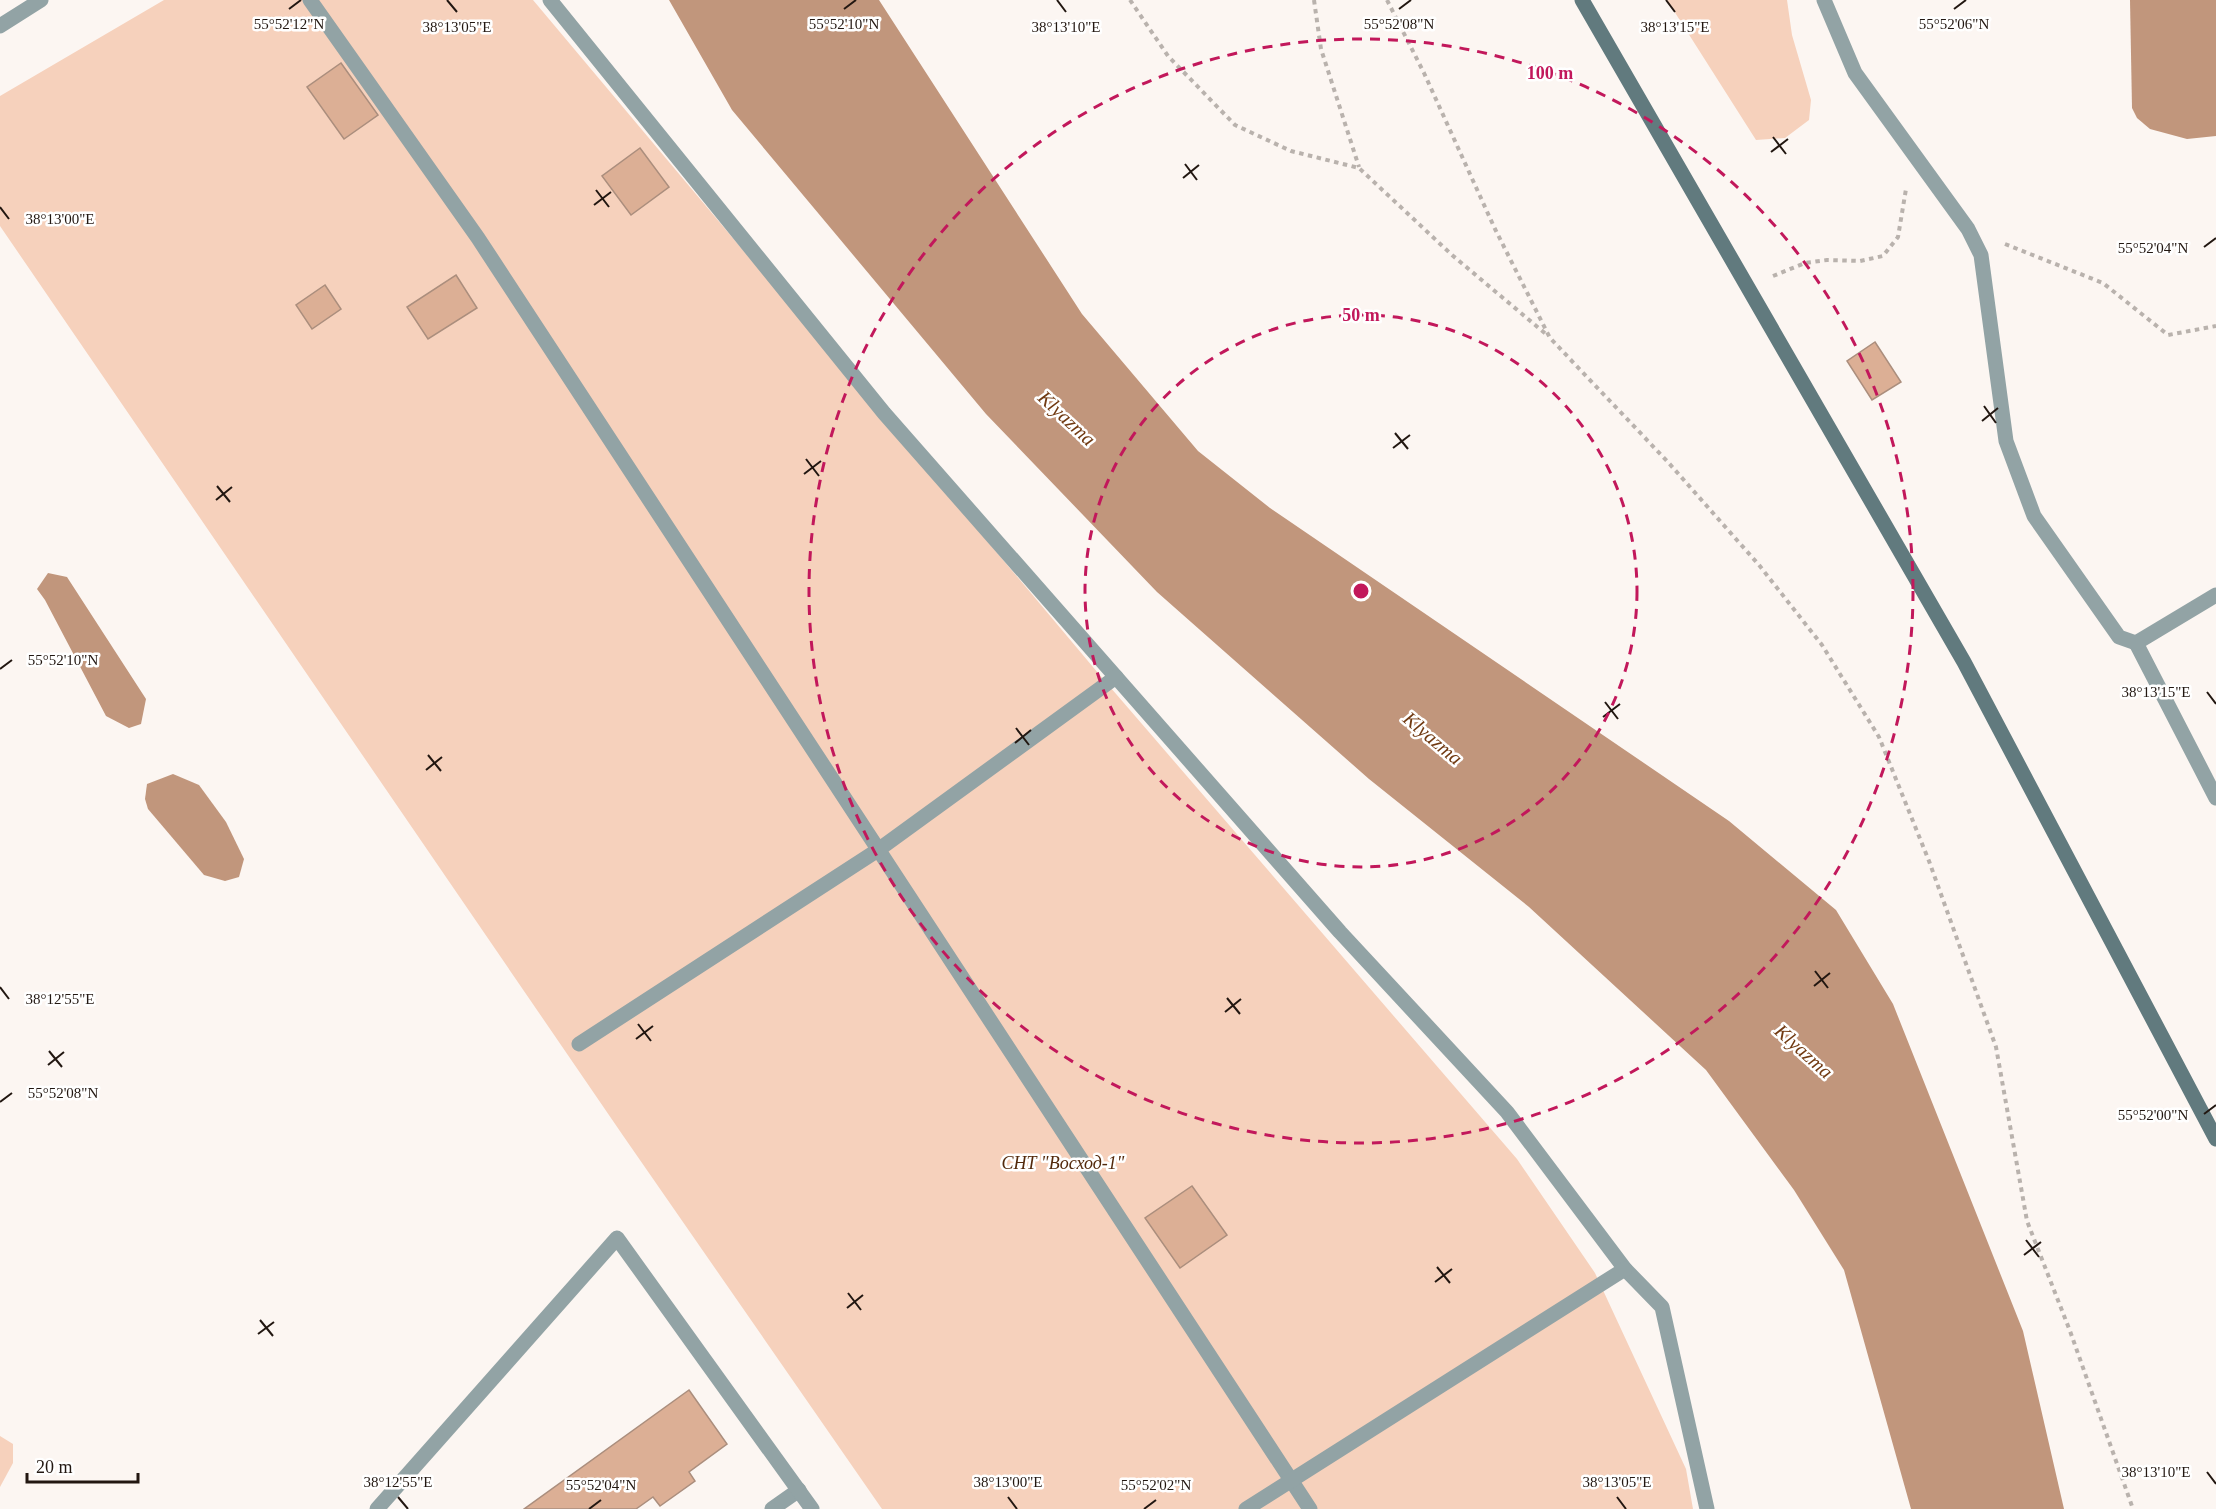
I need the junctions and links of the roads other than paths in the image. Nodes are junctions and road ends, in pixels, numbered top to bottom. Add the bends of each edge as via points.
1 (41, 0) edge
2 (310, 0) edge
3 (550, 0) edge
4 (1582, 0) edge
5 (1824, 0) edge
6 (0, 26) edge
7 (2216, 595) edge
8 (2136, 643) junction
9 (1116, 677) junction
10 (2216, 798) edge
11 (878, 849) junction
12 (579, 1044) dead end
13 (2216, 1138) edge
14 (1625, 1269) junction
15 (1291, 1479) junction
16 (799, 1490) junction
17 (377, 1509) edge
18 (772, 1509) edge
19 (812, 1509) edge
20 (1246, 1509) edge
21 (1310, 1509) edge
22 (1707, 1509) edge

1 - 6 street
2 - 11 street via 478,238
3 - 9 street via 884,413
4 - 13 street via 1964,662
5 - 8 street via 1855,73 1968,229 1981,255 2006,441 2034,516 2119,637
7 - 8 street
8 - 10 street
9 - 11 street
9 - 14 street via 1340,932 1507,1112
11 - 12 street
11 - 15 street
14 - 15 street
14 - 22 street via 1662,1307
15 - 20 street
15 - 21 street
16 - 17 street via 617,1238
16 - 18 street
16 - 19 street

